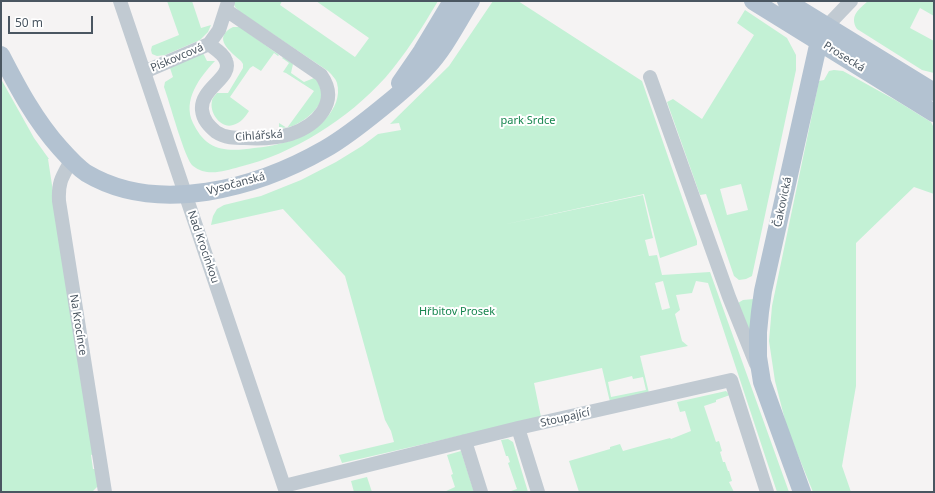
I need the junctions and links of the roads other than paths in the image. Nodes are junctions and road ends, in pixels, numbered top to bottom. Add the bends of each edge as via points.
1 (120, 1) edge
2 (452, 1) edge
3 (471, 1) edge
4 (753, 1) edge
5 (786, 1) edge
6 (851, 1) edge
7 (227, 6) edge
8 (823, 34) junction
9 (209, 44) junction
10 (1, 55) edge
11 (144, 72) junction
12 (650, 77) dead end
13 (934, 92) edge
14 (934, 113) edge
15 (375, 114) junction
16 (71, 161) junction
17 (185, 194) junction
18 (762, 382) junction
19 (518, 428) junction
20 (465, 441) junction
21 (285, 489) edge
22 (105, 492) edge
23 (481, 492) edge
24 (538, 492) edge
25 (767, 492) edge
26 (802, 492) edge

1 - 11 street, Nad Krocínkou
2 - 15 main road, Vysočanská via 407,74
3 - 15 main road, Vysočanská via 428,67
4 - 8 main road, Prosecká
5 - 8 main road, Prosecká
6 - 8 street
7 - 9 street, Pískovcová via 219,30
7 - 9 street, Cihlářská via 321,75 327,84 327,104 313,120 290,134 229,138 218,133 209,126 203,116 202,105 206,94 228,68 226,60
8 - 13 main road, Prosecká
8 - 14 main road, Prosecká
8 - 18 main road, Čakovická via 760,312 758,357
9 - 11 street, Pískovcová
10 - 16 main road, Vysočanská via 34,115
11 - 17 street, Nad Krocínkou
12 - 18 street, Čakovická
15 - 17 main road, Vysočanská via 326,149 280,171 220,190
16 - 17 main road, Vysočanská via 100,180 129,190
16 - 22 street, Na Krocínce via 61,179 60,201
17 - 21 street, Nad Krocínkou
18 - 26 main road, Čakovická
19 - 20 street, Stoupající
19 - 24 street
19 - 25 street, Stoupající via 731,380
20 - 21 street, Stoupající
20 - 23 street

